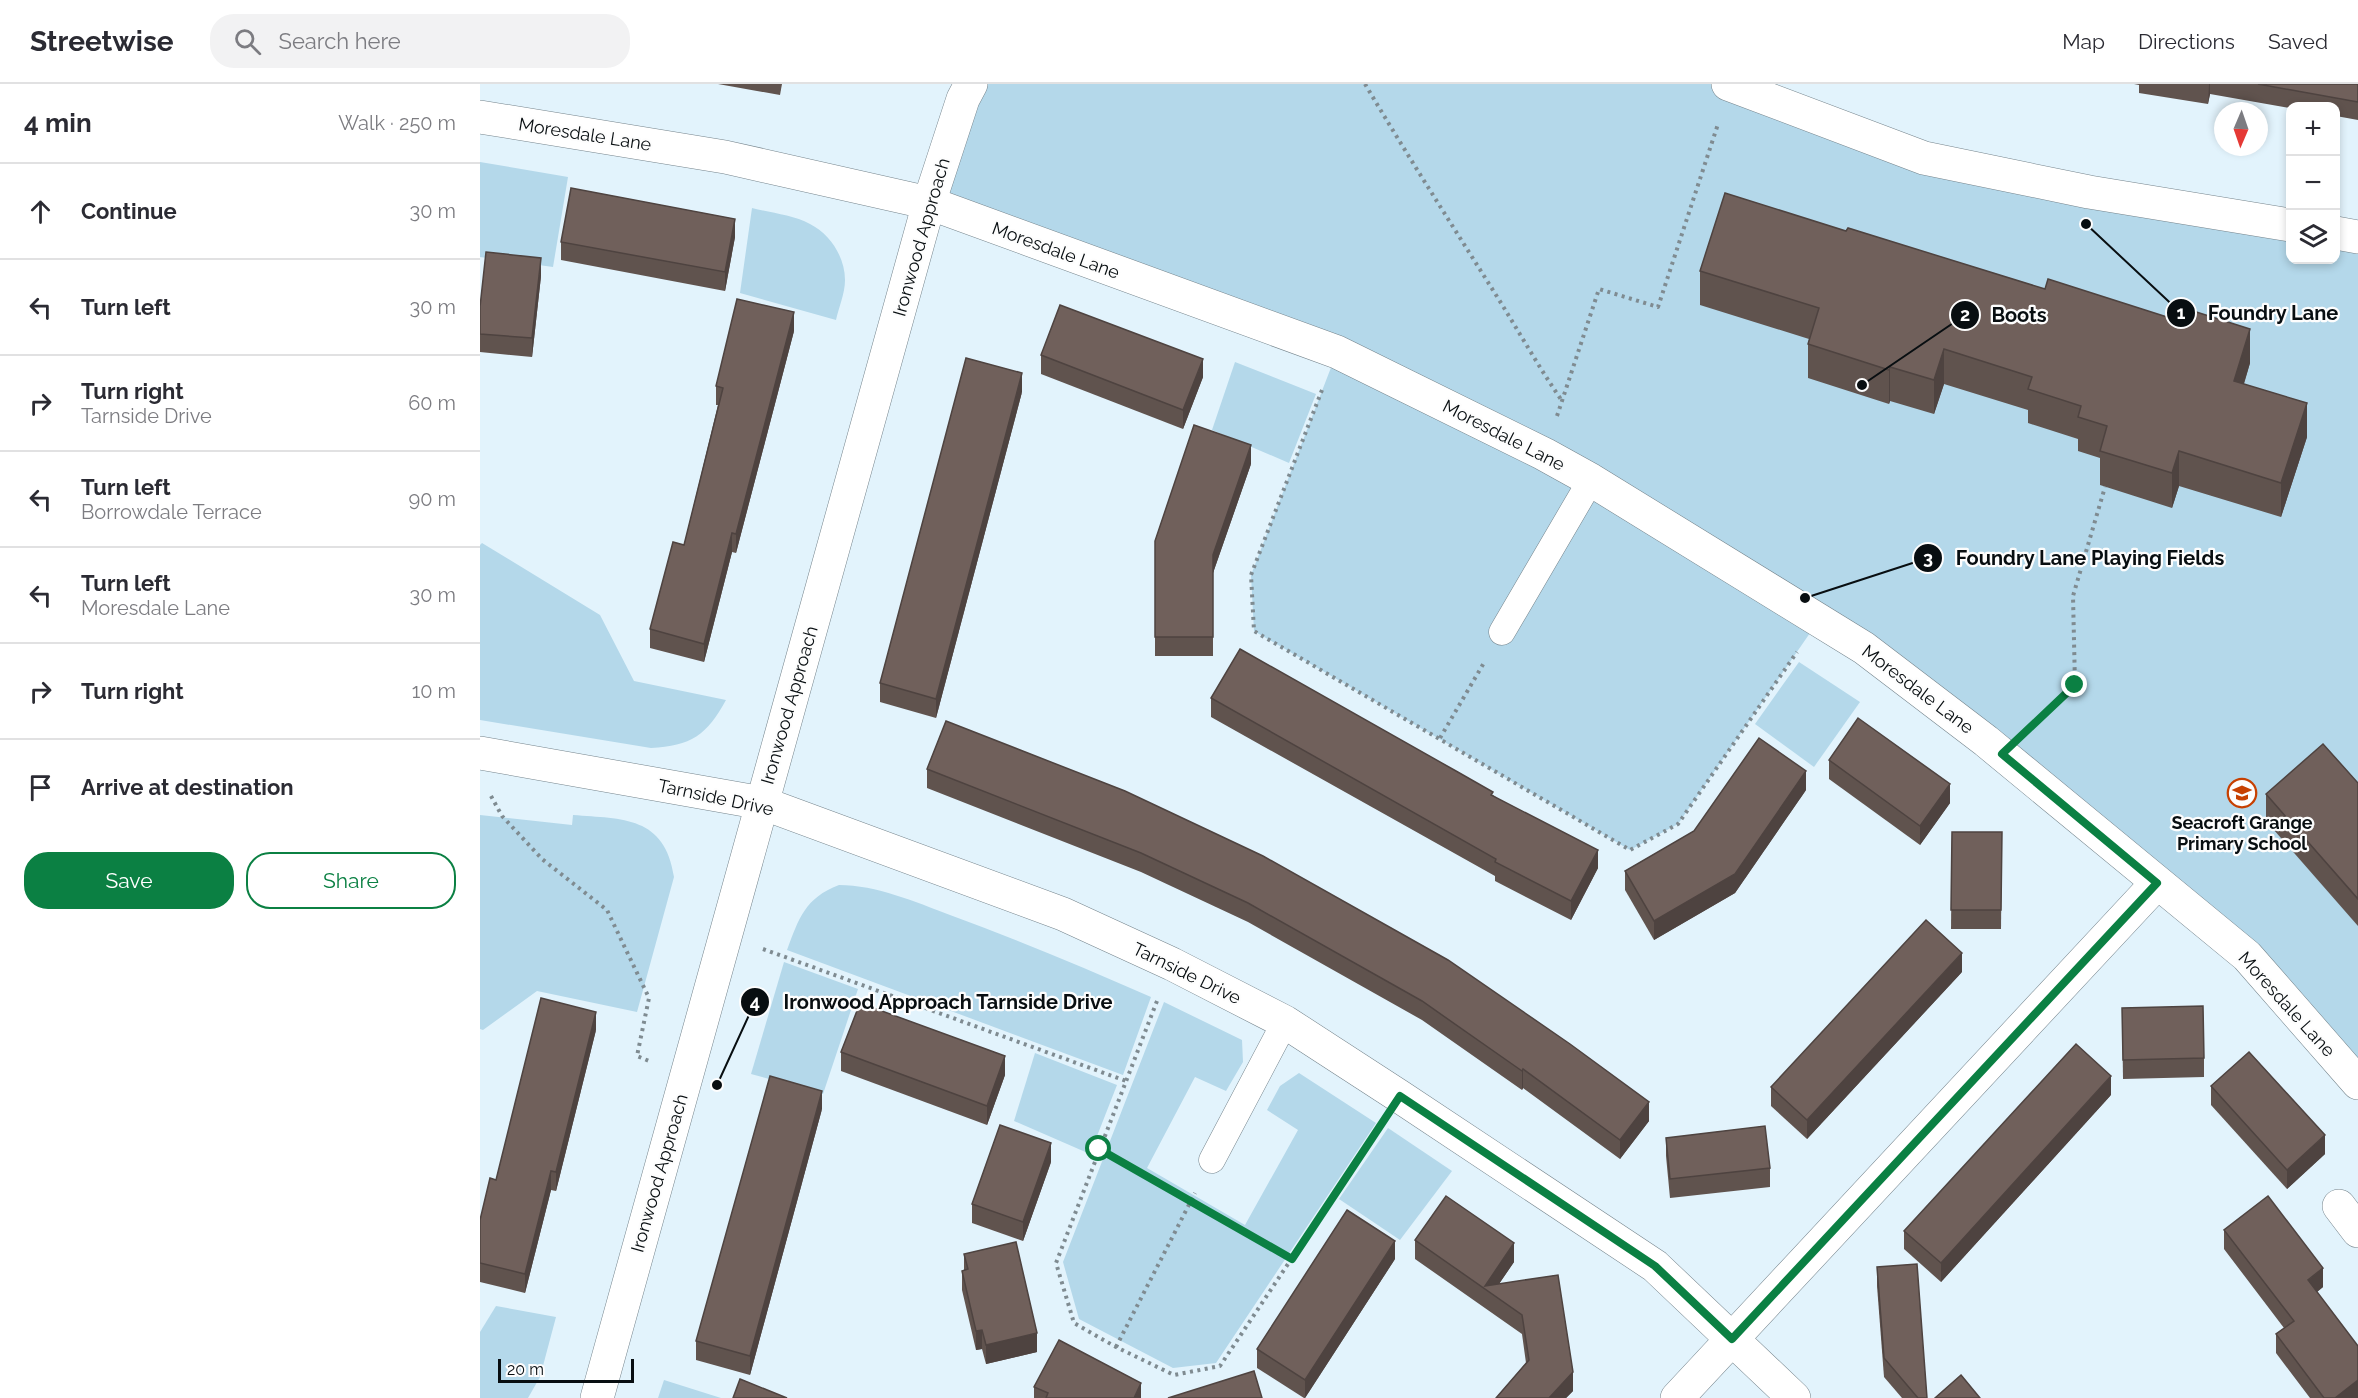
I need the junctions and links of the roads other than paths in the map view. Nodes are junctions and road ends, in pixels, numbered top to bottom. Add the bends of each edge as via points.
1 (971, 84) edge
2 (1729, 85) edge
3 (480, 117) edge
4 (929, 203) junction
5 (2286, 224) edge
6 (2340, 234) edge
7 (2358, 237) edge
8 (1591, 480) junction
9 (1502, 632) road end
10 (480, 753) edge
11 (762, 803) junction
12 (2157, 883) junction
13 (1285, 1022) junction
14 (2358, 1083) edge
15 (1212, 1160) road end
16 (1732, 1339) junction
17 (597, 1398) edge
18 (1677, 1398) edge
19 (1794, 1398) edge

1 - 4 street, Ironwood Approach
2 - 5 street via 1924,158 2090,192
3 - 4 street, Moresdale Lane via 725,157
4 - 8 street, Moresdale Lane via 1337,352
4 - 11 street, Ironwood Approach
6 - 7 street
8 - 9 lane
8 - 12 street, Moresdale Lane via 1864,648 2002,754
10 - 11 street, Tarnside Drive
11 - 13 street, Tarnside Drive via 1063,914
11 - 17 street, Ironwood Approach
12 - 14 street, Moresdale Lane via 2247,956
12 - 16 street
13 - 15 lane
13 - 16 street, Tarnside Drive via 1655,1266
16 - 18 street
16 - 19 street, Tarnside Drive

